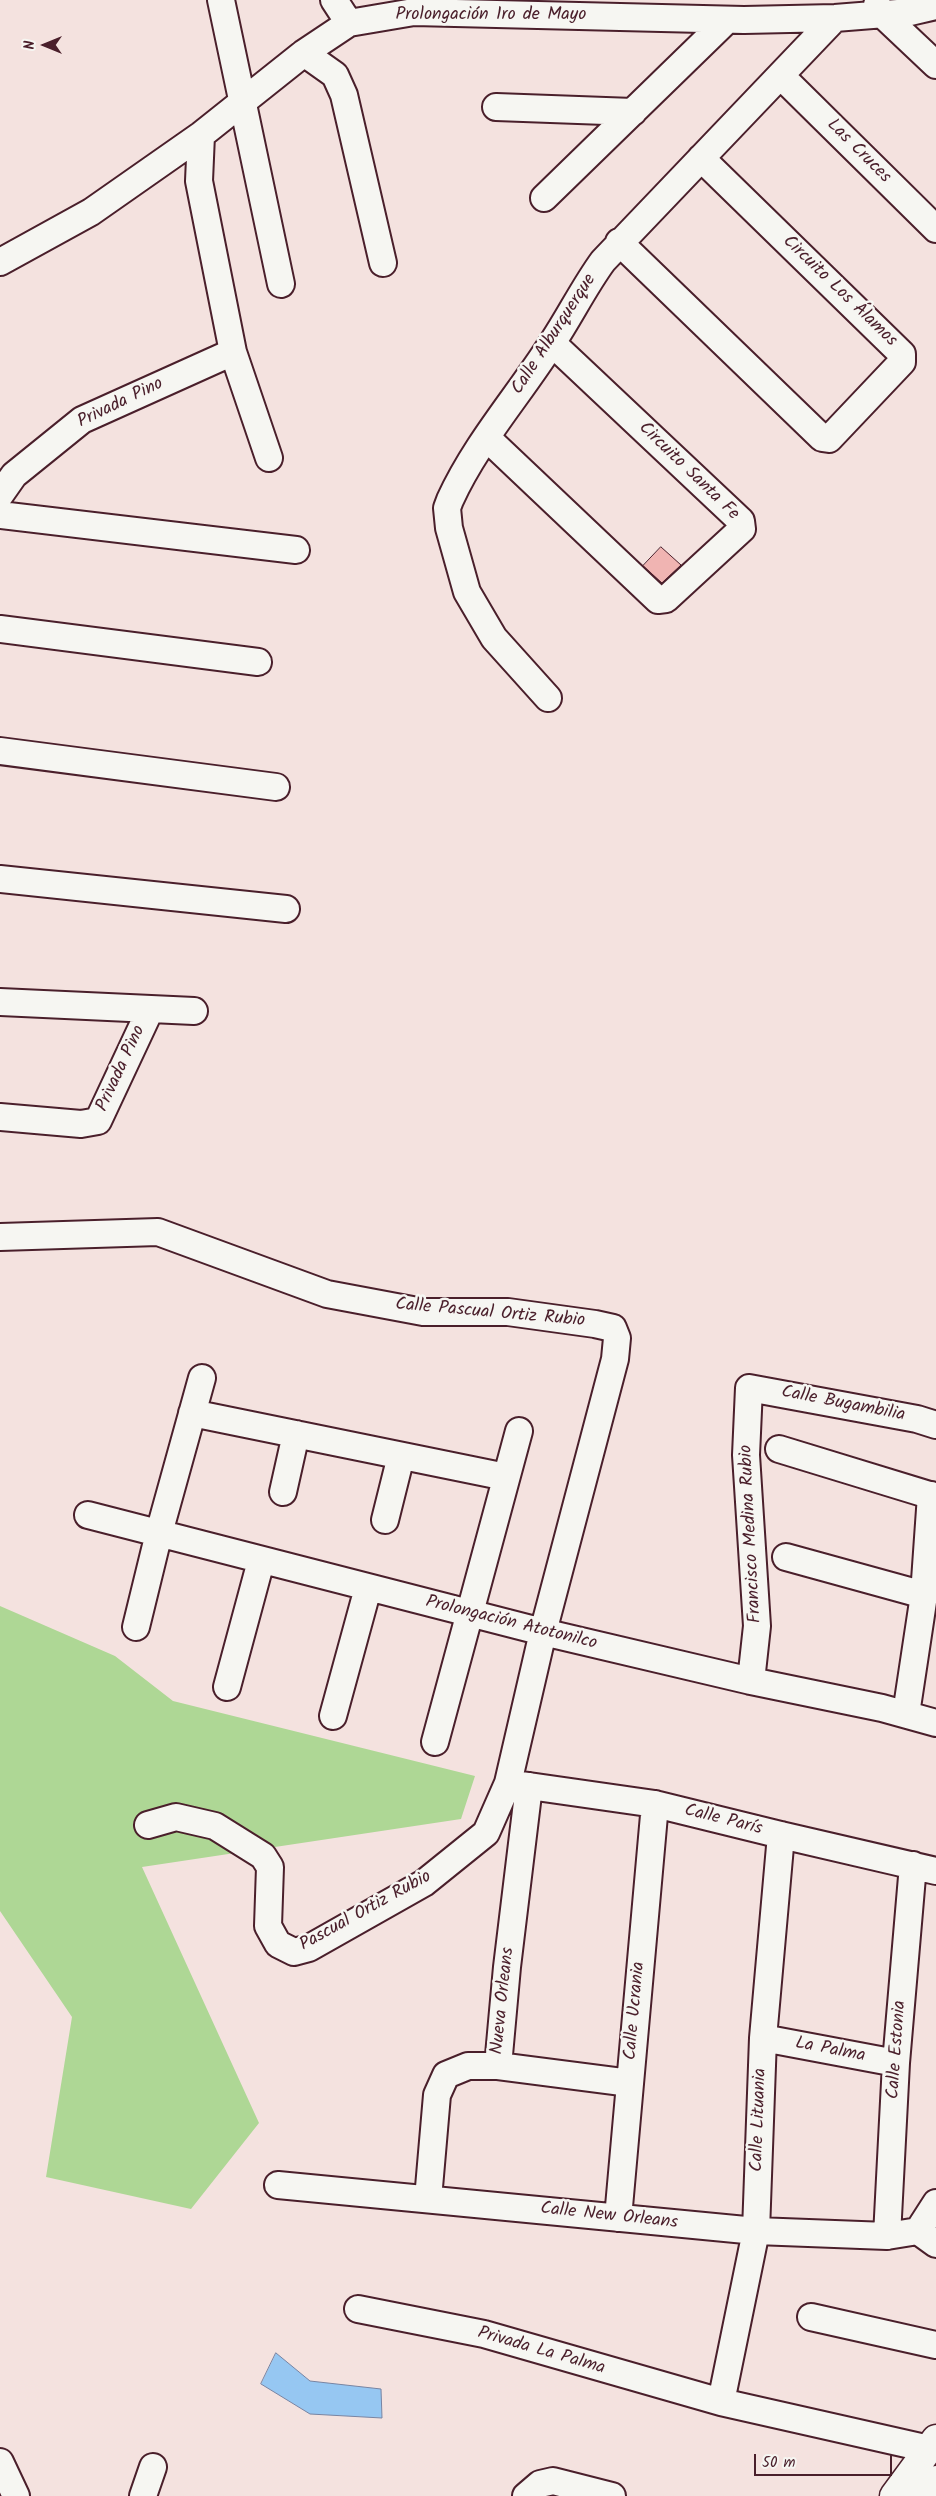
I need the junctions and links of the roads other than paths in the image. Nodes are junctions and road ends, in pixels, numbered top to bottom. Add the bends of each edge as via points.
1 (221, 0) edge
2 (334, 0) edge
3 (936, 6) edge
4 (471, 7) edge
5 (878, 7) edge
6 (607, 9) edge
7 (734, 13) edge
8 (835, 18) junction
9 (349, 23) junction
10 (304, 53) junction
11 (936, 65) edge
12 (781, 76) junction
13 (243, 101) junction
14 (496, 107) dead end
15 (633, 112) junction
16 (201, 134) junction
17 (701, 158) junction
18 (544, 198) dead end
19 (936, 229) edge
20 (619, 242) junction
21 (0, 262) edge
22 (383, 263) dead end
23 (281, 284) dead end
24 (552, 343) junction
25 (233, 352) junction
26 (486, 438) junction
27 (270, 458) dead end
28 (0, 496) edge
29 (0, 514) edge
30 (296, 550) dead end
31 (0, 629) edge
32 (258, 662) dead end
33 (548, 698) dead end
34 (0, 751) edge
35 (276, 787) dead end
36 (0, 879) edge
37 (286, 909) dead end
38 (0, 1002) edge
39 (150, 1010) junction
40 (194, 1011) dead end
41 (0, 1117) edge
42 (0, 1237) edge
43 (202, 1378) dead end
44 (750, 1388) joint
45 (192, 1413) junction
46 (936, 1425) edge
47 (519, 1431) dead end
48 (296, 1434) junction
49 (780, 1449) dead end
50 (401, 1456) junction
51 (506, 1477) junction
52 (283, 1492) dead end
53 (934, 1496) edge
54 (88, 1515) dead end
55 (385, 1520) dead end
56 (159, 1533) junction
57 (786, 1557) dead end
58 (261, 1560) junction
59 (368, 1588) junction
60 (924, 1595) junction
61 (470, 1614) junction
62 (136, 1627) dead end
63 (543, 1632) junction
64 (751, 1681) junction
65 (227, 1687) dead end
66 (906, 1714) junction
67 (332, 1716) dead end
68 (936, 1723) edge
69 (435, 1742) dead end
70 (519, 1784) junction
71 (655, 1804) junction
72 (148, 1825) dead end
73 (781, 1836) junction
74 (924, 1868) edge
75 (763, 2038) junction
76 (896, 2063) junction
77 (498, 2066) junction
78 (630, 2083) junction
79 (278, 2184) dead end
80 (428, 2199) junction
81 (936, 2203) edge
82 (618, 2218) junction
83 (756, 2231) junction
84 (887, 2236) junction
85 (927, 2238) edge
86 (358, 2309) dead end
87 (811, 2317) dead end
88 (936, 2345) edge
89 (721, 2402) junction
90 (932, 2444) edge
91 (0, 2462) edge
92 (153, 2467) dead end
93 (936, 2480) edge
94 (16, 2496) edge
95 (143, 2496) edge
96 (526, 2496) edge
97 (612, 2496) edge
98 (894, 2496) edge
99 (924, 2496) edge

1 - 13 street
2 - 9 street
3 - 5 street, Prolongación 1ro de Mayo via 910,12
4 - 6 street, Prolongación 1ro de Mayo
4 - 9 street, Prolongación 1ro de Mayo
5 - 8 street, Prolongación 1ro de Mayo
5 - 11 street
6 - 7 street, Prolongación 1ro de Mayo
7 - 8 street, Prolongación 1ro de Mayo
7 - 15 street
8 - 12 street, Calle Alburquerque
9 - 10 street, Prolongación 1ro de Mayo
10 - 13 street, Prolongación 1ro de Mayo
10 - 22 street via 335,75 344,95
12 - 17 street, Calle Alburquerque
12 - 19 street, Las Cruces
13 - 16 street, Prolongación 1ro de Mayo
13 - 23 street
14 - 15 street
15 - 18 street
16 - 21 street, Prolongación 1ro de Mayo via 91,212
16 - 25 street via 199,181
17 - 20 street, Calle Alburquerque
17 - 20 street, Circuito Los Álamos via 902,354 902,362 829,439 822,438
20 - 24 street, Calle Alburquerque via 588,282
24 - 26 street, Calle Alburquerque
24 - 26 street, Circuito Santa Fe via 741,521 742,529 666,599 658,600
25 - 27 street
25 - 28 street, Privada Pino via 82,420 14,475
26 - 33 street, Calle Alburquerque via 450,500 449,528 467,592 494,638
29 - 30 street
31 - 32 street
34 - 35 street
36 - 37 street
38 - 39 street
39 - 40 street
39 - 41 street, Privada Pino via 98,1121 80,1124
42 - 63 street, Calle Pascual Ortiz Rubio via 158,1232 327,1294 423,1312 508,1312 613,1328 617,1338 615,1359
43 - 45 street
44 - 46 street, Calle Bugambilia
44 - 64 street, Francisco Medina Rubio via 746,1455 757,1626
45 - 48 street
45 - 56 street
47 - 51 street
48 - 50 street
48 - 52 street
49 - 53 street
50 - 51 street
50 - 55 street
51 - 61 street
53 - 60 street
54 - 56 street, Prolongación Atotonilco
56 - 58 street, Prolongación Atotonilco
56 - 62 street
57 - 60 street
58 - 59 street, Prolongación Atotonilco
58 - 65 street
59 - 61 street, Prolongación Atotonilco
59 - 67 street
60 - 66 street
61 - 63 street, Prolongación Atotonilco
61 - 69 street
63 - 64 street, Prolongación Atotonilco
63 - 70 street, Calle Pascual Ortiz Rubio
64 - 66 street, Prolongación Atotonilco
66 - 68 street, Prolongación Atotonilco
70 - 71 street, Calle París
70 - 72 street, Pascual Ortiz Rubio via 486,1833 424,1883 309,1948 294,1952 278,1944 268,1926 270,1867 263,1856 216,1826 176,1817
70 - 77 street, Nueva Orleans
71 - 73 street, Calle París
71 - 78 street, Calle Ucrania
73 - 74 street, Calle París
73 - 75 street, Calle Lituania
74 - 76 street, Calle Estonia
75 - 76 street, La Palma
75 - 83 street, Calle Lituania
76 - 84 street, Calle Estonia
77 - 78 street
77 - 80 street, Nueva Orleans via 468,2066 446,2075 437,2095
78 - 82 street, Calle Ucrania
79 - 80 street, Calle New Orleans
80 - 82 street, Calle New Orleans
81 - 85 street
82 - 83 street, Calle New Orleans
83 - 84 street, Calle New Orleans
83 - 89 street, Calle Lituania
84 - 85 street, Calle New Orleans
86 - 89 street, Privada La Palma via 484,2334
87 - 88 street
89 - 90 street, Privada La Palma
90 - 98 main road
91 - 94 street
92 - 95 street
93 - 99 main road
96 - 97 street via 540,2484 553,2481

